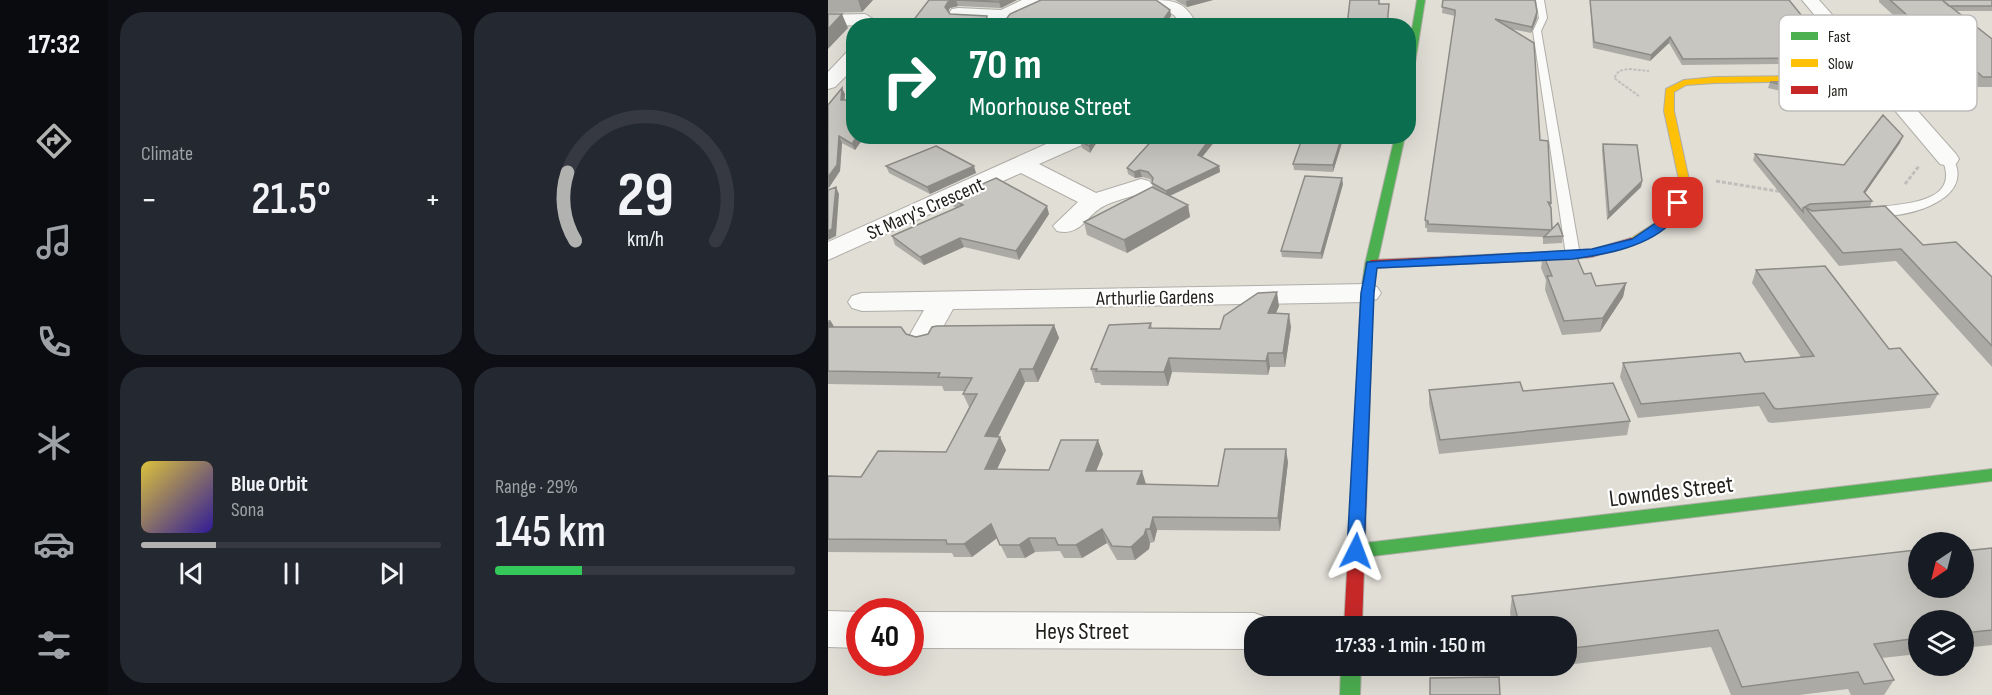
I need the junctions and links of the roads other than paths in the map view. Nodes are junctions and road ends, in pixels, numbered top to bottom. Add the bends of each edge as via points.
1 (1035, 0) edge
2 (1421, 0) edge
3 (1540, 0) edge
4 (1810, 0) edge
5 (1167, 1) edge
6 (958, 13) edge
7 (1823, 15) edge
8 (988, 18) edge
9 (1004, 18) edge
10 (1185, 18) edge
11 (828, 20) edge
12 (846, 20) edge
13 (1416, 32) edge
14 (846, 64) edge
15 (1779, 79) edge
16 (828, 83) edge
17 (1908, 111) edge
18 (1066, 144) edge
19 (1398, 144) edge
20 (1943, 153) joint
21 (1022, 164) junction
22 (1141, 186) dead end
23 (1094, 201) junction
24 (1854, 213) edge
25 (1066, 226) dead end
26 (828, 252) edge
27 (1573, 255) junction
28 (1371, 264) junction
29 (1367, 293) junction
30 (862, 302) dead end
31 (944, 302) junction
32 (923, 338) edge
33 (1992, 475) edge
34 (1356, 551) junction
35 (1353, 616) edge
36 (828, 629) edge
37 (846, 630) edge
38 (924, 630) edge
39 (1244, 631) edge
40 (1351, 676) edge
41 (1350, 695) edge

1 - 9 street
2 - 13 street
3 - 27 lane via 1543,18 1537,31
4 - 7 street
5 - 10 street
6 - 8 street
11 - 12 street
14 - 16 street
15 - 27 street via 1684,83 1669,91 1669,111 1686,189 1670,218 1636,241
17 - 20 street
18 - 21 street, St Mary's Crescent
19 - 28 street
20 - 24 lane via 1952,169 1949,183 1939,196 1901,209
21 - 23 street
21 - 26 street, St Mary's Crescent
22 - 23 street
23 - 25 street
27 - 28 street
28 - 29 street
29 - 31 street, Arthurlie Gardens
29 - 34 street
30 - 31 street, Arthurlie Gardens
31 - 32 street
33 - 34 street, Lowndes Street
34 - 35 street
36 - 37 street
38 - 39 street, Heys Street
40 - 41 street

